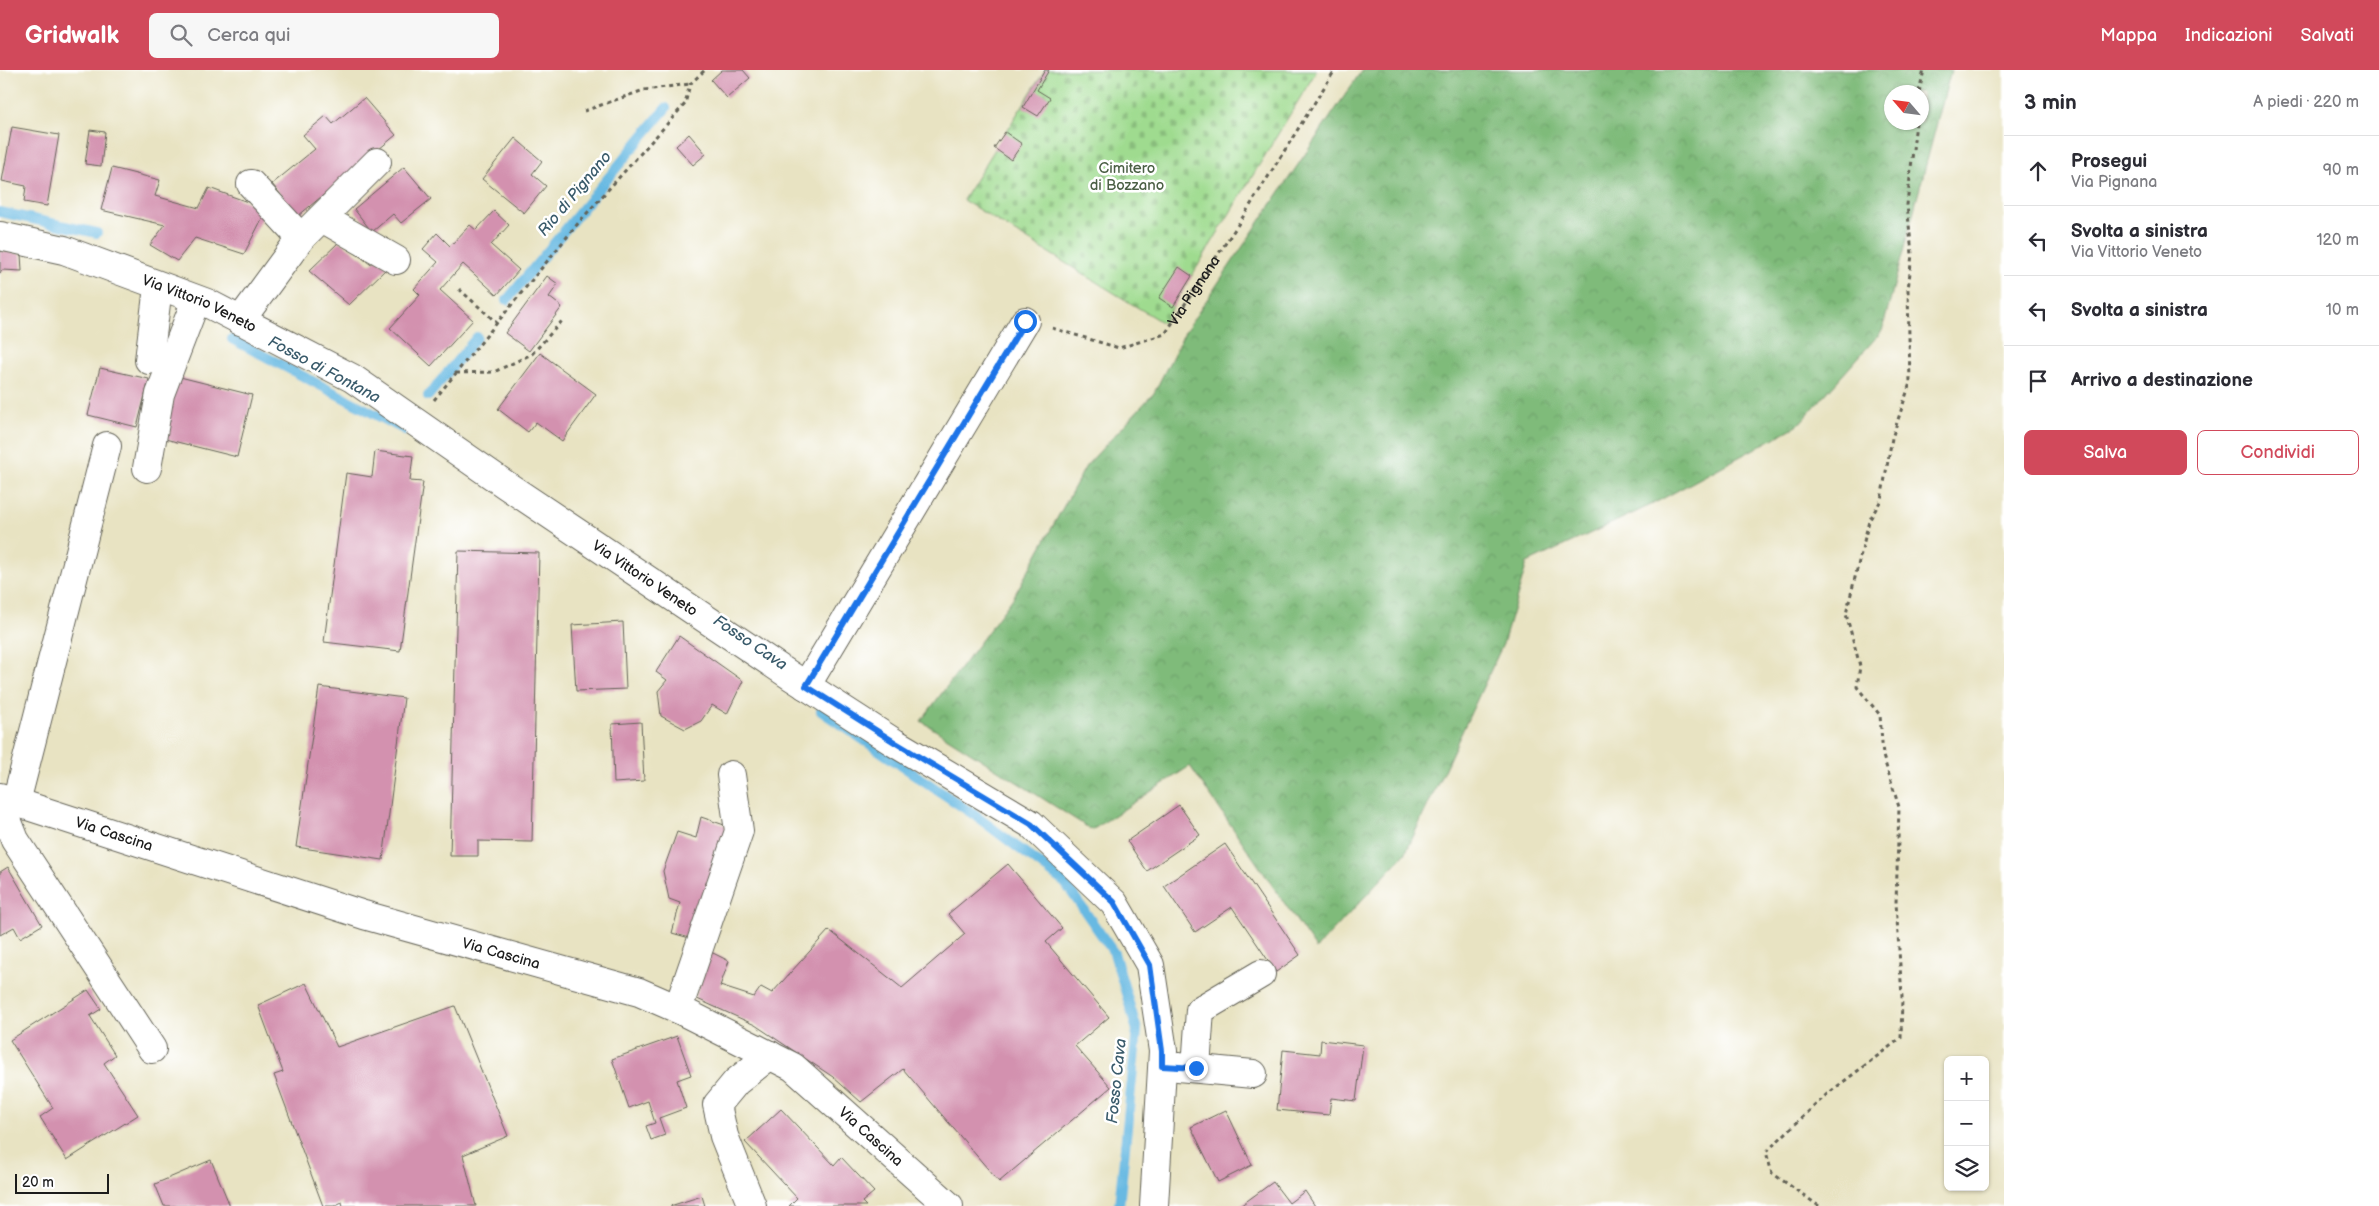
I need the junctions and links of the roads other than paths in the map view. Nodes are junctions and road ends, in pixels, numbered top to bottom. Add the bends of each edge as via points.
1 (377, 162) dead end
2 (251, 184) dead end
3 (322, 218) junction
4 (0, 236) edge
5 (302, 238) junction
6 (396, 260) dead end
7 (158, 287) junction
8 (196, 300) junction
9 (240, 321) junction
10 (1025, 321) road end
11 (149, 360) dead end
12 (106, 446) dead end
13 (147, 468) dead end
14 (806, 686) junction
15 (731, 775) dead end
16 (5, 800) edge
17 (1260, 974) dead end
18 (678, 1009) junction
19 (152, 1048) dead end
20 (770, 1055) junction
21 (1162, 1066) junction
22 (1196, 1068) junction
23 (1253, 1074) dead end
24 (752, 1206) edge
25 (950, 1206) edge
26 (1154, 1206) edge

1 - 3 street
2 - 5 street
3 - 5 street
3 - 6 street
4 - 7 street, Via Vittorio Veneto via 64,250
5 - 9 street
7 - 8 street, Via Vittorio Veneto
7 - 11 street
8 - 9 street, Via Vittorio Veneto
8 - 13 street via 160,394
9 - 14 street, Via Vittorio Veneto via 352,378
10 - 14 street
12 - 16 street
14 - 21 street, Via Vittorio Veneto via 1031,824 1114,902 1150,965
15 - 18 street via 739,831
16 - 18 street, Via Cascina via 364,915 639,992
16 - 19 street via 15,840
17 - 22 street via 1200,1010
18 - 20 street, Via Cascina
20 - 24 street via 736,1082 717,1105 724,1136
20 - 25 street, Via Cascina via 793,1067
21 - 22 street
21 - 26 street, Via Vittorio Veneto
22 - 23 street

